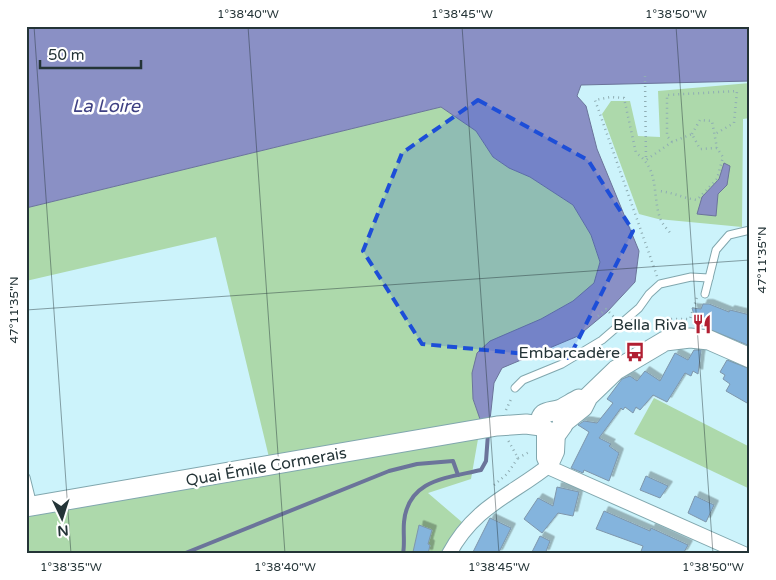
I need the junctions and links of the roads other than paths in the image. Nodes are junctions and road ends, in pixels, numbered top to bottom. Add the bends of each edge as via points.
1 (750, 230) edge
2 (709, 278) junction
3 (702, 293) road end
4 (750, 358) edge
5 (515, 388) dead end
6 (551, 423) junction
7 (548, 467) junction
8 (26, 477) edge
9 (30, 506) edge
10 (449, 554) edge
11 (744, 554) edge

1 - 2 lane via 729,235 716,250
2 - 3 lane
2 - 5 lane via 691,277 660,284 639,308 602,340 562,364 523,380
4 - 6 street via 709,340 671,338 616,370 588,397 583,407
6 - 7 street via 544,458
6 - 9 street, Quai Émile Cormerais via 521,417 503,431 475,430
7 - 10 street via 481,512 466,527
7 - 11 street
8 - 9 lane

